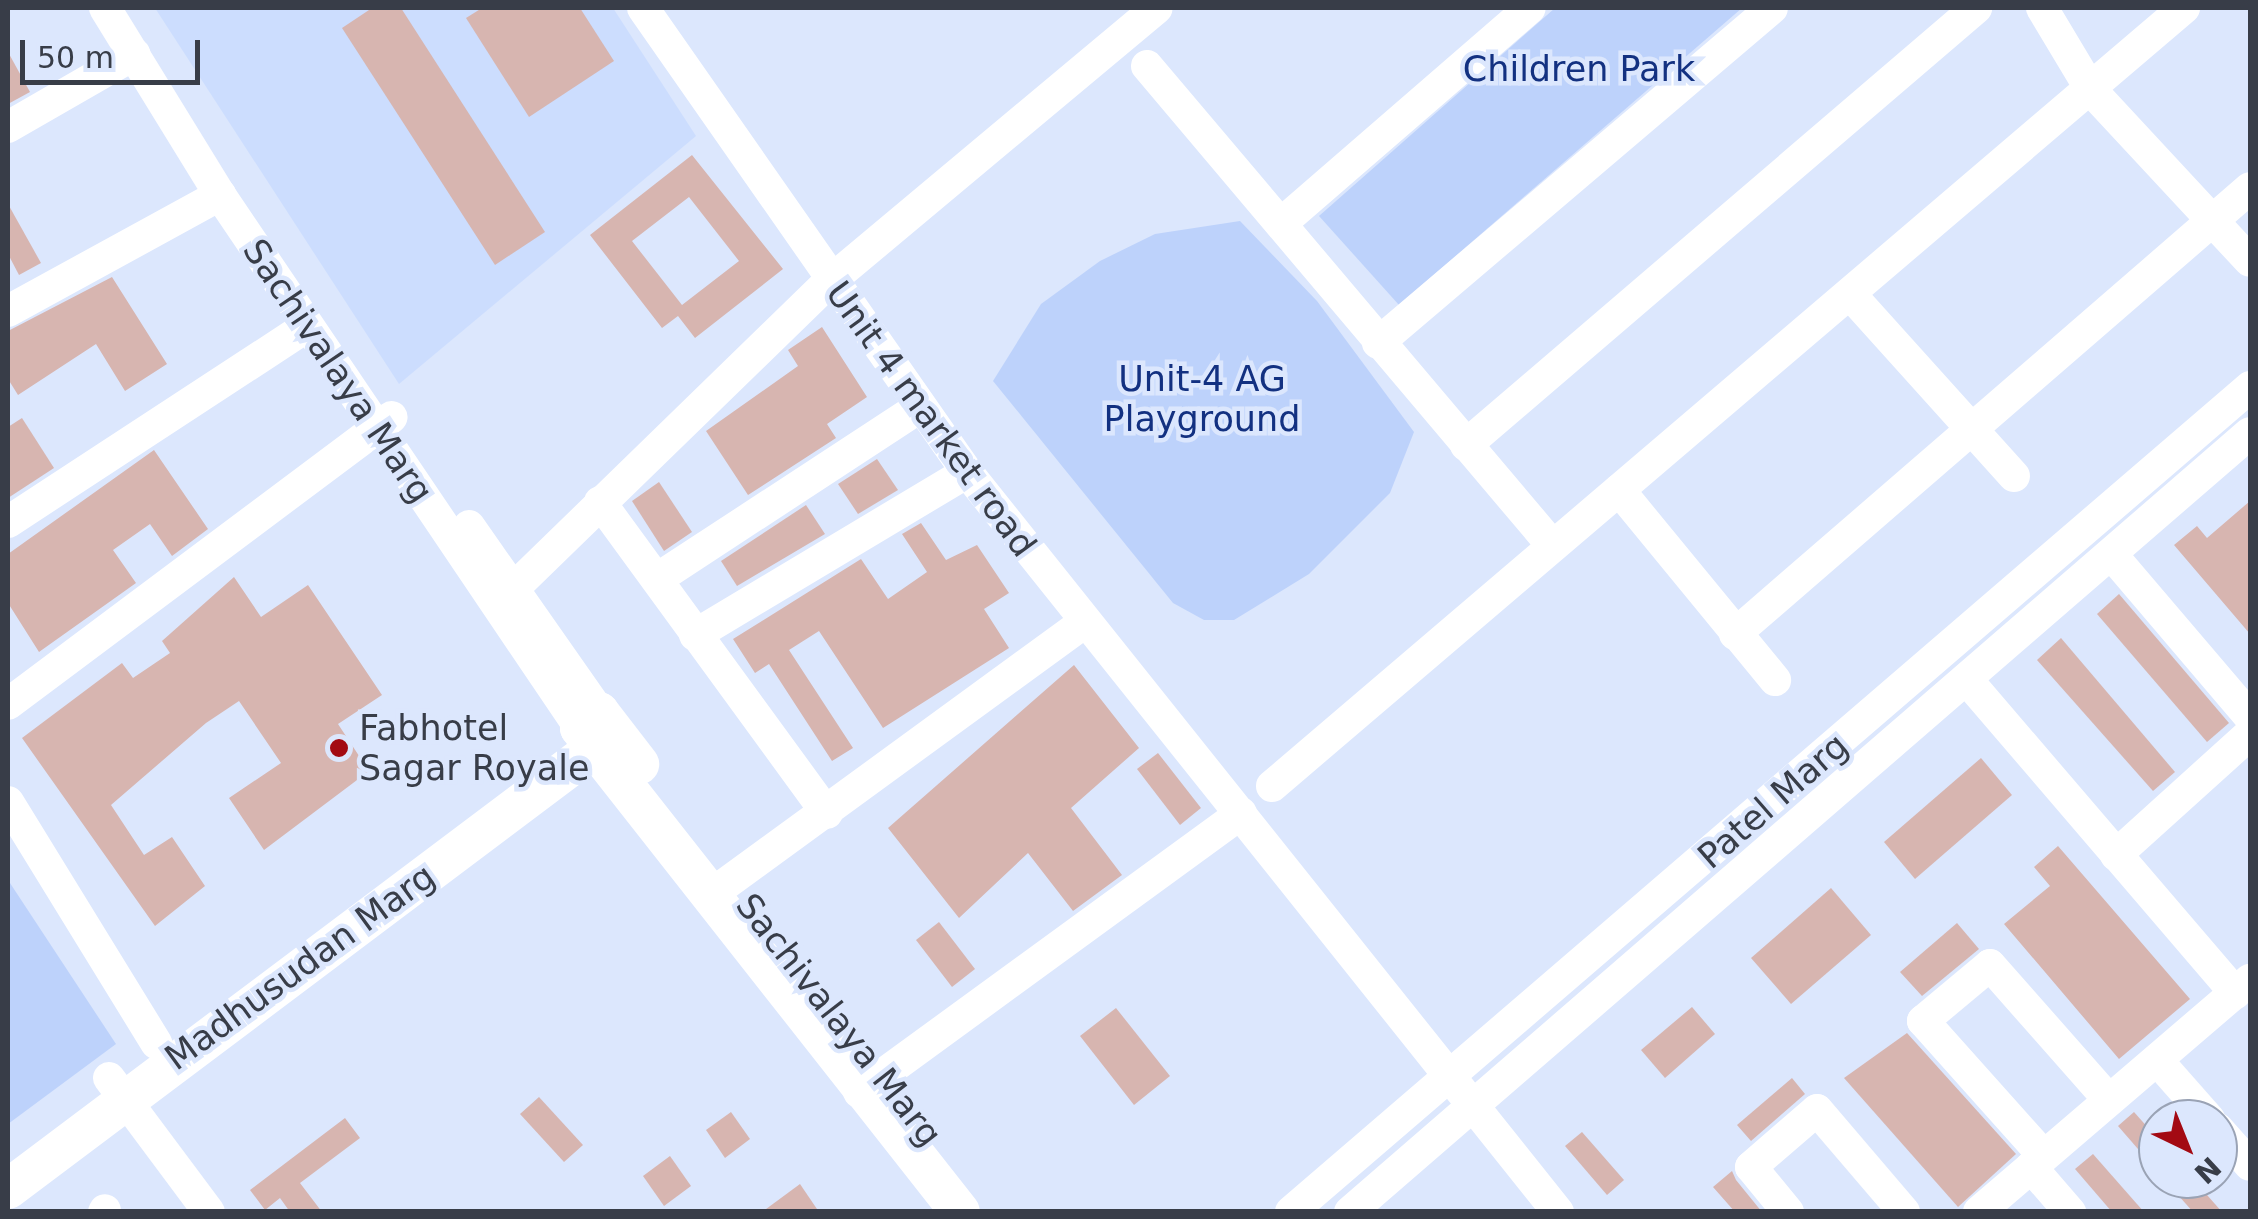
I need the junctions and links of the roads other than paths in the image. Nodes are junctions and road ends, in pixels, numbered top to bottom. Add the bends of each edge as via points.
1 (106, 8) edge
2 (130, 8) edge
3 (643, 8) edge
4 (1156, 8) edge
5 (1530, 8) edge
6 (1772, 8) edge
7 (1976, 8) edge
8 (2042, 8) edge
9 (2184, 8) edge
10 (135, 54) junction
11 (1147, 66) dead end
12 (2091, 90) junction
13 (8, 127) edge
14 (2250, 188) edge
15 (220, 195) junction
16 (2214, 220) junction
17 (1284, 221) junction
18 (2250, 260) edge
19 (829, 282) junction
20 (1850, 294) junction
21 (8, 311) edge
22 (308, 326) junction
23 (1378, 343) junction
24 (2250, 386) edge
25 (918, 408) junction
26 (384, 423) junction
27 (1974, 431) junction
28 (1466, 445) junction
29 (2246, 445) edge
30 (967, 472) junction
31 (2014, 476) dead end
32 (1620, 490) junction
33 (600, 502) junction
34 (8, 522) edge
35 (1552, 545) junction
36 (2112, 554) junction
37 (657, 578) junction
38 (513, 589) junction
39 (1083, 622) junction
40 (1735, 634) junction
41 (695, 635) junction
42 (1775, 680) dead end
43 (1968, 682) junction
44 (8, 704) edge
45 (2250, 717) edge
46 (597, 730) junction
47 (2250, 734) edge
48 (1272, 786) dead end
49 (8, 802) edge
50 (827, 813) junction
51 (1242, 813) junction
52 (2116, 855) junction
53 (719, 887) junction
54 (2243, 987) edge
55 (156, 1043) junction
56 (2156, 1060) junction
57 (1449, 1080) junction
58 (868, 1084) junction
59 (117, 1086) junction
60 (2191, 1099) edge
61 (2108, 1100) junction
62 (1474, 1106) junction
63 (2037, 1161) junction
64 (8, 1164) edge
65 (8, 1188) edge
66 (209, 1212) edge
67 (960, 1212) edge
68 (990, 1212) edge
69 (1292, 1212) edge
70 (1350, 1212) edge
71 (1558, 1212) edge
72 (1788, 1212) edge
73 (1904, 1212) edge
74 (1980, 1212) edge
75 (2070, 1212) edge

1 - 10 street, Sachivalaya Marg
2 - 26 street, Sachivalaya Marg
3 - 19 street, Unit 4 market road
4 - 19 street
5 - 17 street
6 - 23 street
7 - 28 street
8 - 12 street
9 - 12 street
10 - 13 street
10 - 15 street, Sachivalaya Marg
11 - 17 street
12 - 16 street
12 - 20 street
14 - 16 street
15 - 21 street
15 - 22 street, Sachivalaya Marg
16 - 18 street
16 - 27 street
17 - 23 street
19 - 25 street, Unit 4 market road
19 - 33 street
20 - 27 street
20 - 32 street
22 - 26 street, Sachivalaya Marg
22 - 34 street
23 - 28 street
24 - 57 street, Patel Marg
25 - 30 street, Unit 4 market road
25 - 37 street
26 - 38 street, Sachivalaya Marg
26 - 44 street
26 - 46 street, Sachivalaya Marg
27 - 31 street
27 - 40 street
28 - 35 street
29 - 36 street, Patel Marg
30 - 39 street, Unit 4 market road
30 - 41 street
32 - 35 street
32 - 40 street
33 - 37 street
33 - 38 street
35 - 48 street
36 - 43 street, Patel Marg
36 - 45 street
37 - 41 street
38 - 46 street, Sachivalaya Marg
39 - 50 street
39 - 51 street, Unit 4 market road
40 - 42 street
41 - 50 street
43 - 52 street
43 - 62 street, Patel Marg
46 - 53 main road, Sachivalaya Marg
46 - 55 main road, Madhusudan Marg
46 - 59 main road, Madhusudan Marg
47 - 52 street
49 - 55 street
50 - 53 street
51 - 57 street, Unit 4 market road
51 - 58 street
52 - 54 street
53 - 58 main road, Sachivalaya Marg
54 - 56 street
55 - 59 main road, Madhusudan Marg
56 - 60 street
56 - 61 street
57 - 62 street, Unit 4 market road
57 - 69 street, Patel Marg
58 - 67 main road, Sachivalaya Marg
58 - 68 main road, Sachivalaya Marg
59 - 64 main road, Madhusudan Marg
59 - 65 main road, Madhusudan Marg
59 - 66 street
61 - 63 street
61 - 63 street via 1990,965 1923,1022
62 - 70 street, Patel Marg
62 - 71 street, Unit 4 market road
63 - 74 street
63 - 75 street
72 - 73 street via 1751,1167 1817,1110

